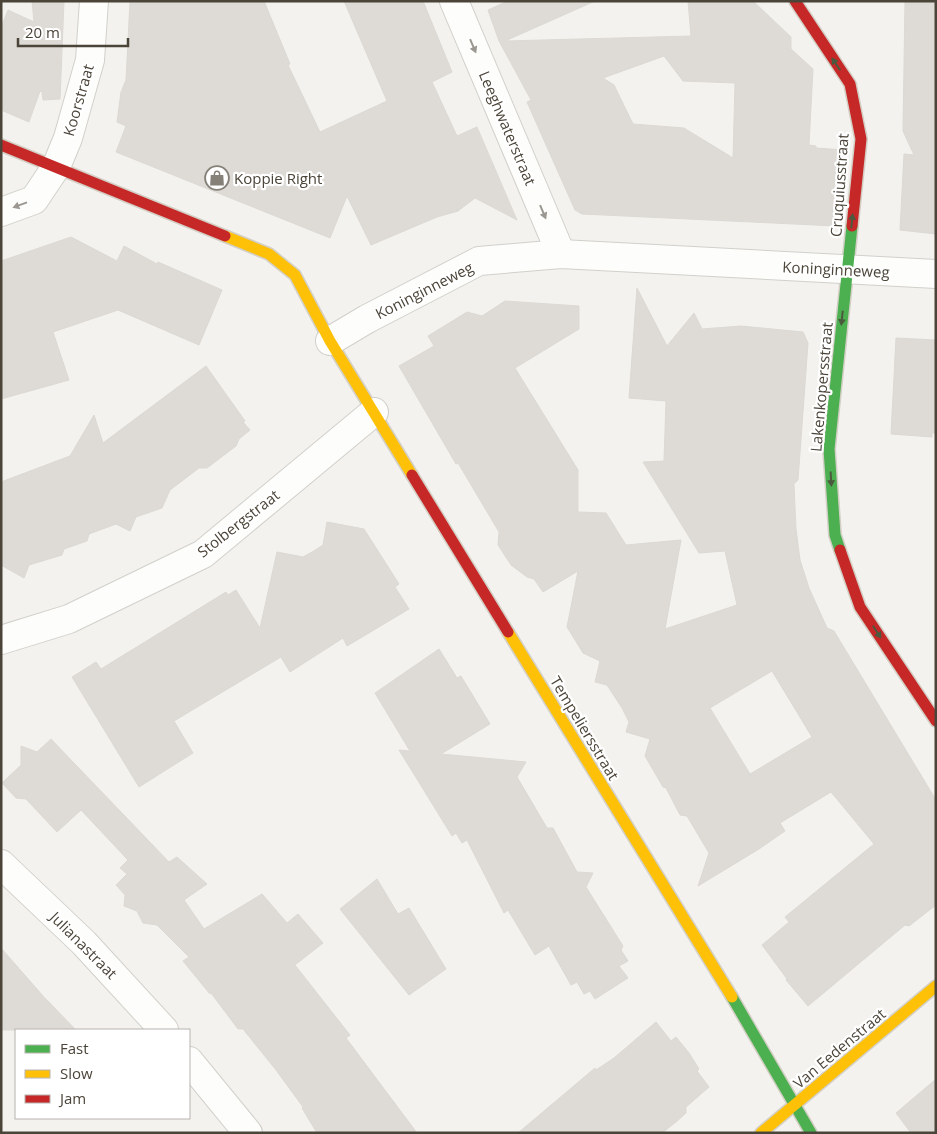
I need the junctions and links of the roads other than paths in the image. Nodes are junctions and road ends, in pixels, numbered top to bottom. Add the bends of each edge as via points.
1 (94, 1) edge
2 (454, 1) edge
3 (794, 1) edge
4 (1, 146) edge
5 (56, 167) junction
6 (1, 212) edge
7 (561, 254) junction
8 (847, 269) junction
9 (936, 274) edge
10 (330, 341) junction
11 (374, 412) junction
12 (1, 640) edge
13 (936, 721) edge
14 (1, 864) edge
15 (936, 986) edge
16 (163, 1029) edge
17 (190, 1062) edge
18 (796, 1104) junction
19 (248, 1133) edge
20 (761, 1133) edge
21 (811, 1133) edge

1 - 5 street, Koorstraat via 90,60 68,138
2 -> 7 street, Leeghwaterstraat
8 -> 3 street, Cruquiusstraat via 861,139 850,84
4 - 5 street
5 -> 6 street via 34,200
5 - 10 street via 269,254 295,276
7 - 8 street, Koninginneweg
7 - 10 street, Koninginneweg via 479,262
8 - 9 street, Koninginneweg
8 -> 13 street, Lakenkopersstraat via 829,449 834,535 860,607
10 - 11 street, Tempeliersstraat
11 - 12 street, Stolbergstraat via 202,554 69,619
11 - 18 street, Tempeliersstraat
14 - 16 street, Julianastraat via 84,943
15 - 18 street, Van Eedenstraat
17 - 19 street
18 - 20 street, Van Eedenstraat
18 - 21 street, Tempeliersstraat

